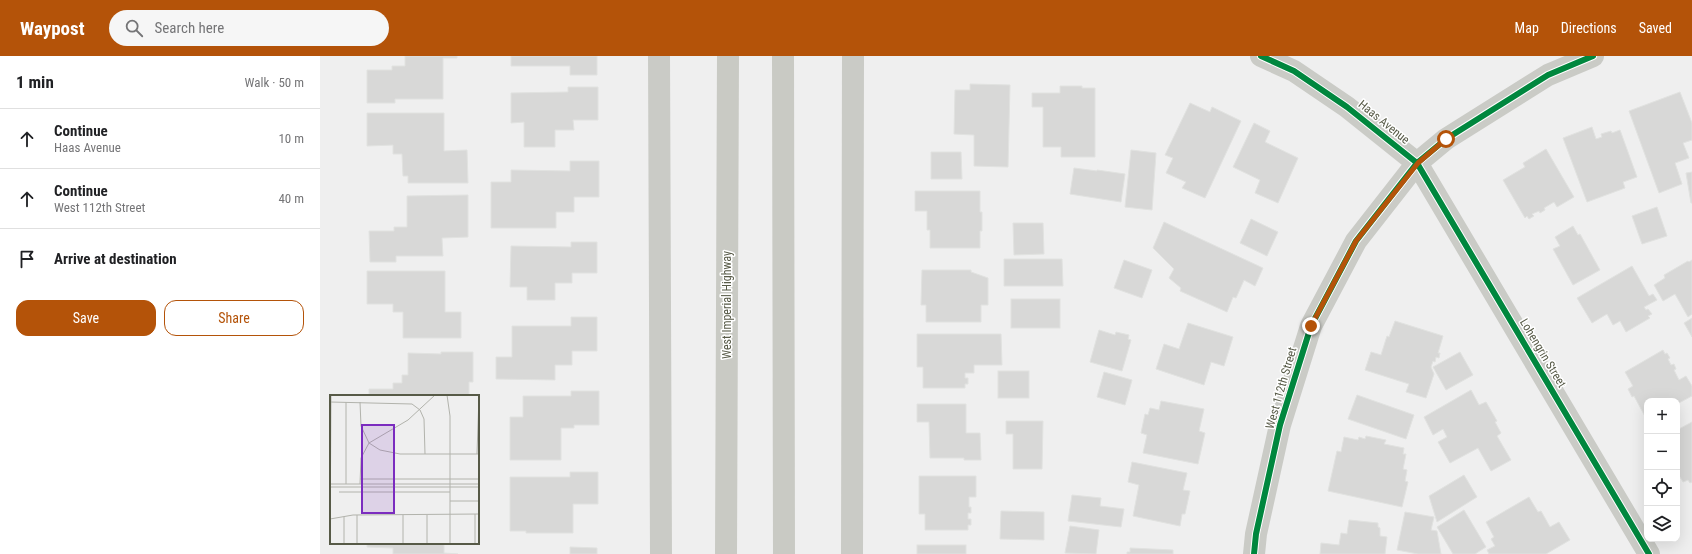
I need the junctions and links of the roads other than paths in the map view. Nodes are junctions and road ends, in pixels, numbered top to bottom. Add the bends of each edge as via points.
1 (659, 56) edge
2 (728, 56) edge
3 (784, 56) edge
4 (853, 56) edge
5 (1261, 56) edge
6 (1593, 56) edge
7 (1418, 163) junction
8 (660, 554) edge
9 (726, 554) edge
10 (784, 554) edge
11 (852, 554) edge
12 (1254, 554) edge
13 (1649, 554) edge

1 - 8 street
2 - 9 main road, West Imperial Highway
3 - 10 main road
4 - 11 street
5 - 7 street, Haas Avenue via 1294,71 1347,107
6 - 7 street via 1548,75 1446,139
7 - 12 street, West 112th Street via 1356,241 1311,326 1280,425
7 - 13 street, Lohengrin Street

